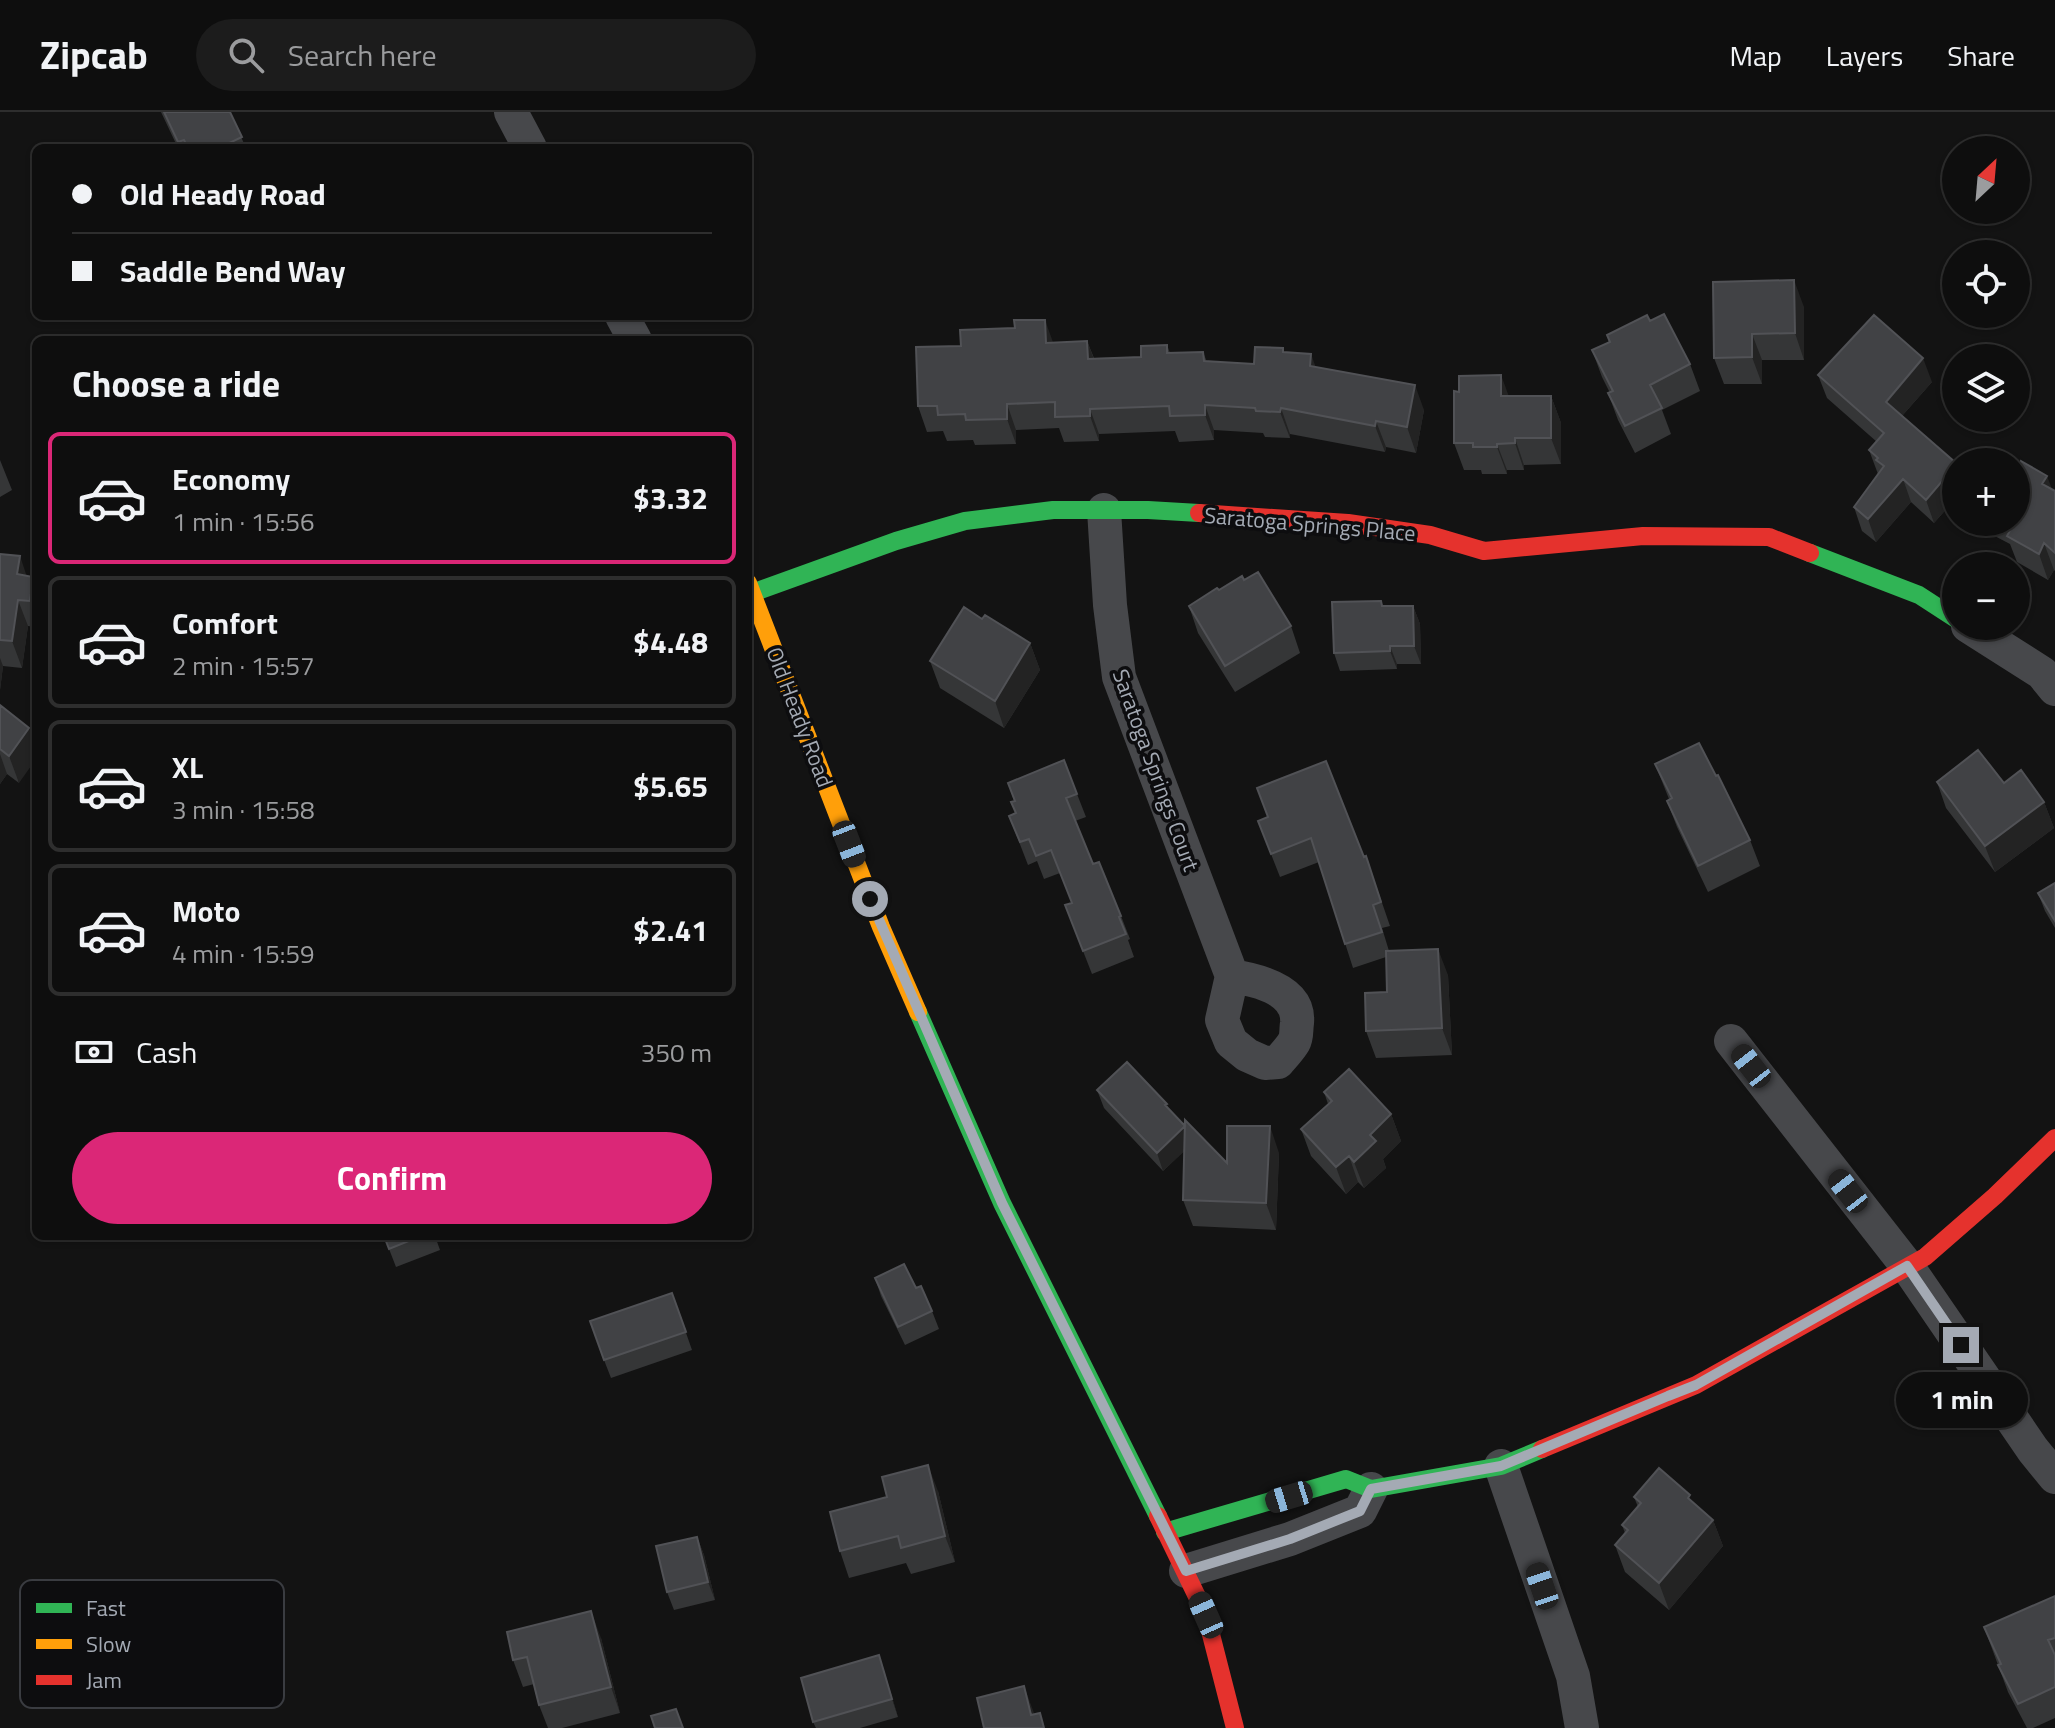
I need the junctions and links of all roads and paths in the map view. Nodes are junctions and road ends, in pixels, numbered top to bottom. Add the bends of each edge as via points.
1 (511, 112) edge
2 (528, 144) edge
3 (1104, 510) junction
4 (752, 587) edge
5 (752, 593) edge
6 (1942, 610) edge
7 (1990, 640) edge
8 (2055, 689) edge
9 (1232, 976) dead end
10 (1731, 1041) dead end
11 (2055, 1138) edge
12 (1907, 1266) junction
13 (1501, 1466) junction
14 (2055, 1477) edge
15 (1371, 1489) junction
16 (1165, 1532) junction
17 (1186, 1571) junction
18 (1235, 1728) edge
19 (1582, 1728) edge

1 - 2 street
3 - 4 street, Saratoga Springs Place via 1053,510 965,521
3 - 6 street, Saratoga Springs Place via 1348,523 1430,535 1484,551 1643,536 1769,537 1919,595
3 - 9 street, Saratoga Springs Court via 1119,677
5 - 16 street, Old Heady Road via 881,927 1002,1203
7 - 8 street via 2042,673
10 - 12 street
11 - 12 street via 1925,1257
12 - 13 street via 1696,1385
12 - 14 street
13 - 15 street
13 - 19 street via 1573,1676
15 - 16 street via 1346,1479
15 - 17 street via 1360,1511
16 - 17 street, Old Heady Road
17 - 18 street, Old Heady Road via 1206,1615

